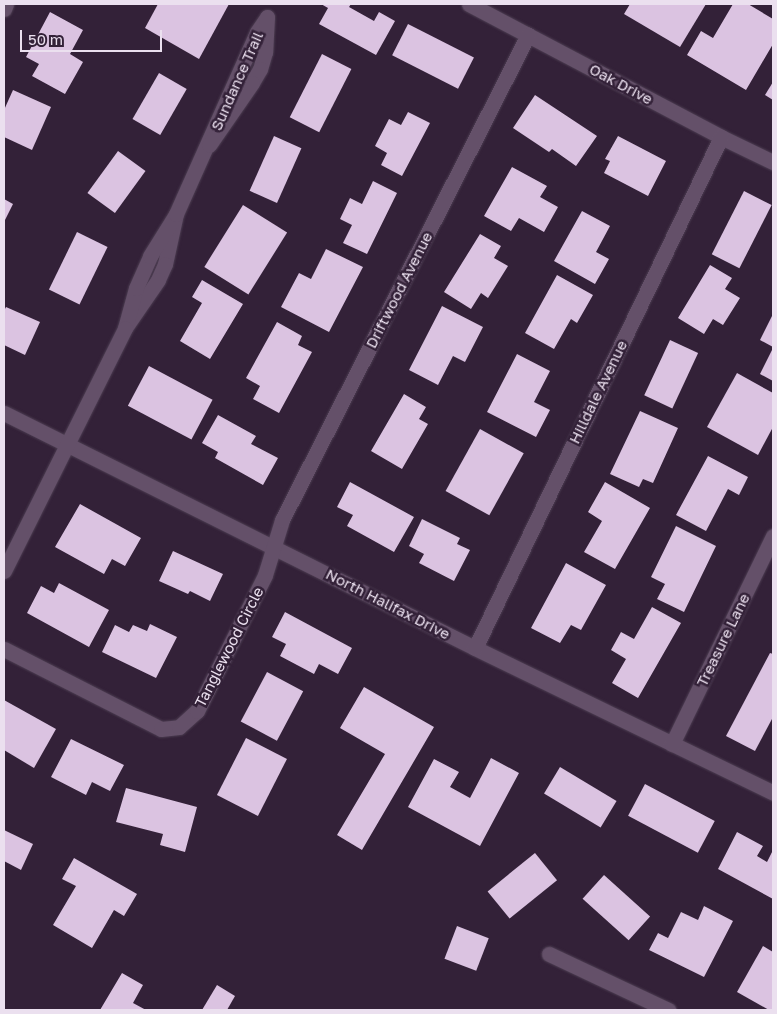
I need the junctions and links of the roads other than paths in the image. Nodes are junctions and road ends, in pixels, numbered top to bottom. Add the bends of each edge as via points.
1 (6, 4) edge
2 (469, 4) edge
3 (4, 9) edge
4 (270, 10) edge
5 (528, 35) junction
6 (721, 137) junction
7 (773, 162) edge
8 (4, 413) edge
9 (66, 446) junction
10 (773, 536) edge
11 (274, 546) junction
12 (4, 571) edge
13 (475, 648) junction
14 (4, 649) edge
15 (672, 744) junction
16 (773, 793) edge
17 (549, 954) dead end
18 (668, 1010) edge

1 - 3 street
2 - 5 street, Oak Drive
4 - 9 street, Sundance Trail via 260,69 209,145 176,214 150,256 136,288 125,328
5 - 6 street, Oak Drive
5 - 11 street, Driftwood Avenue via 282,520
6 - 7 street, Oak Drive
6 - 13 street, Hilldale Avenue
8 - 9 street, North Halifax Drive
9 - 11 street, North Halifax Drive
9 - 12 street
10 - 15 street, Treasure Lane
11 - 13 street, North Halifax Drive
11 - 14 street, Tanglewood Circle via 265,574 204,700 188,721 179,727 170,730 151,726
13 - 15 street, North Halifax Drive
15 - 16 street, North Halifax Drive
17 - 18 street

